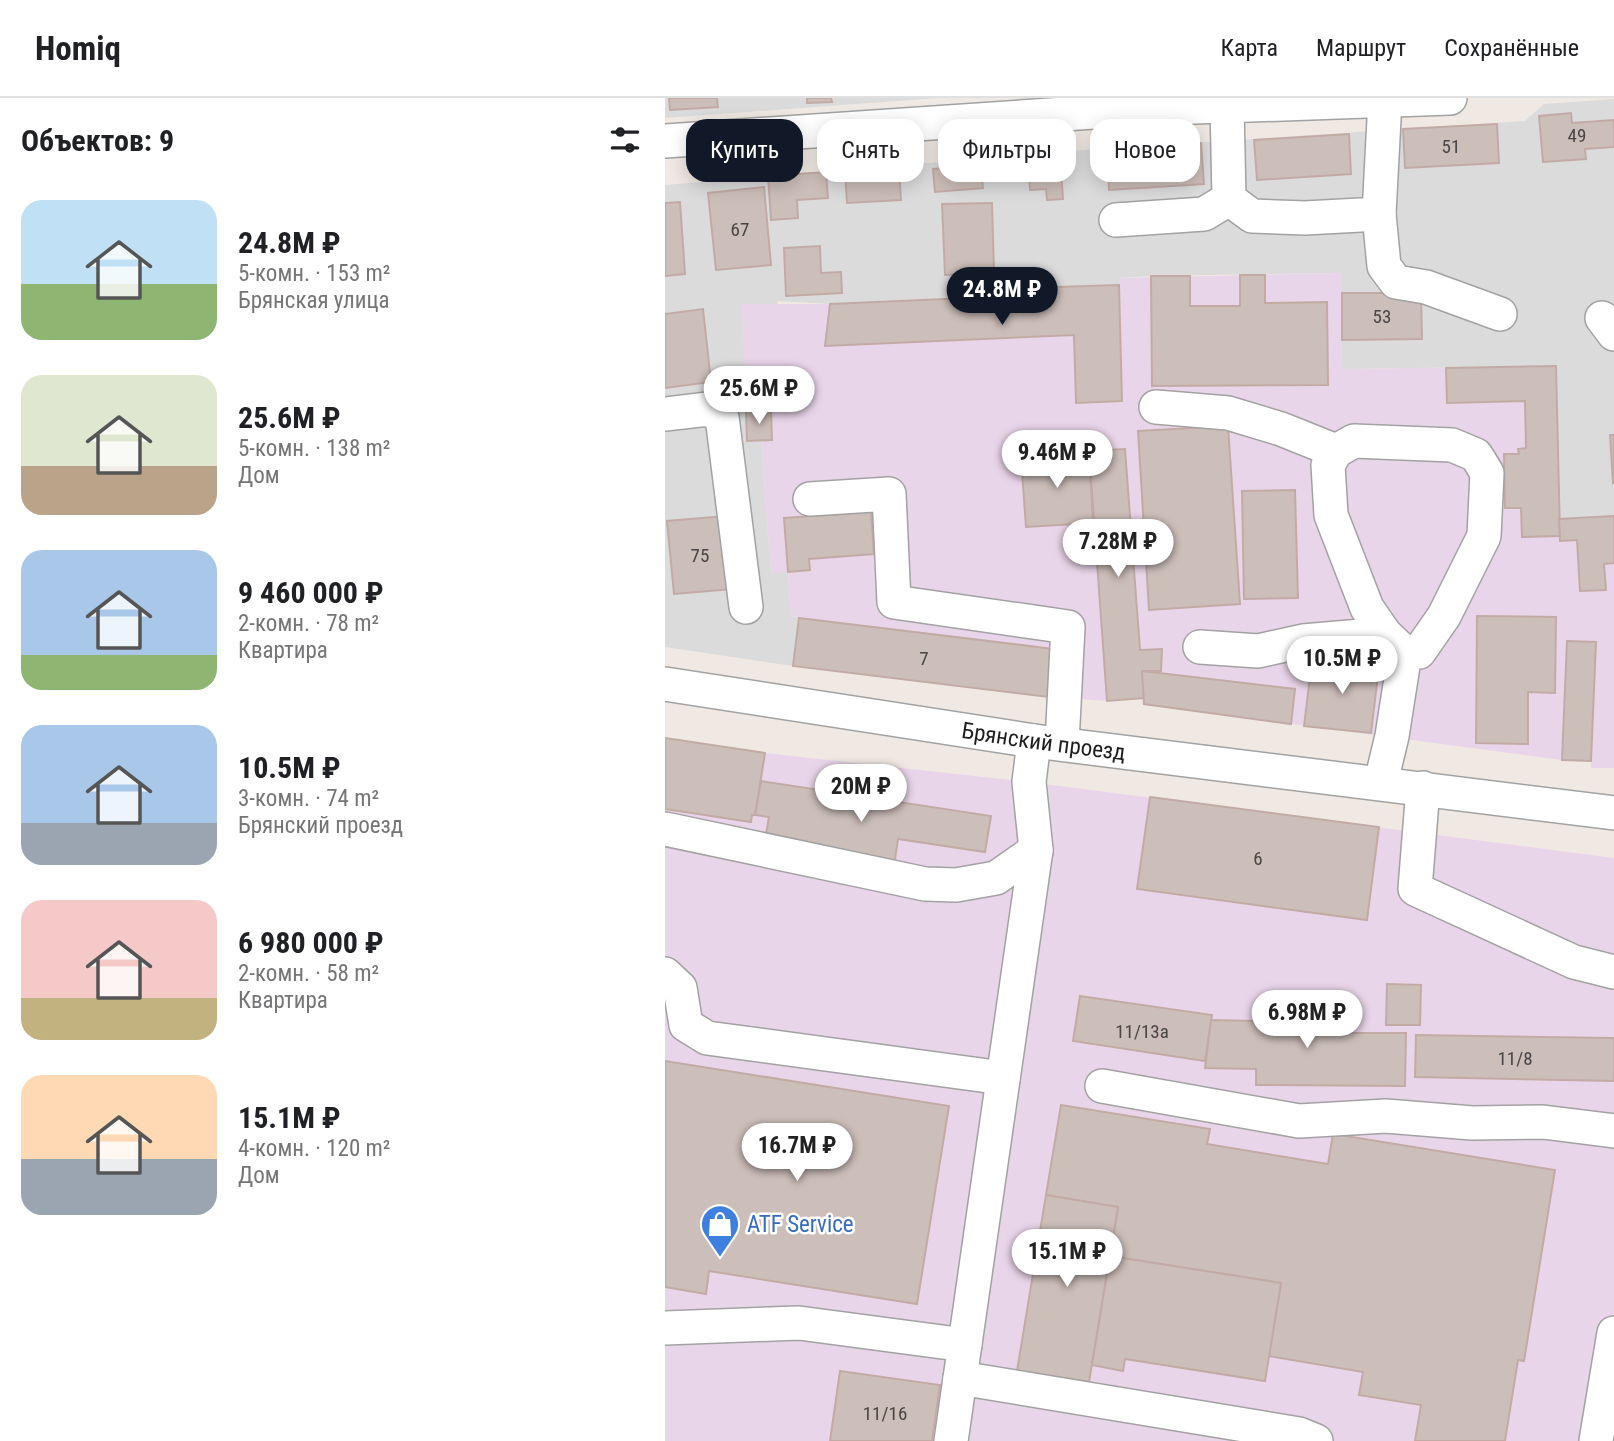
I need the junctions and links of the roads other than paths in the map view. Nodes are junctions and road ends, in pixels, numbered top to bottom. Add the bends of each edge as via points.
1 (1450, 98) edge
2 (1385, 100) junction
3 (1287, 101) edge
4 (1227, 106) junction
5 (665, 141) edge
6 (1229, 199) junction
7 (1378, 214) junction
8 (1116, 220) dead end
9 (1500, 314) dead end
10 (1156, 408) dead end
11 (665, 414) edge
12 (1336, 452) junction
13 (810, 499) dead end
14 (746, 607) dead end
15 (1395, 643) junction
16 (1200, 647) dead end
17 (665, 684) edge
18 (1048, 742) junction
19 (1381, 782) junction
20 (1423, 788) junction
21 (1614, 813) edge
22 (665, 829) edge
23 (1036, 850) junction
24 (1614, 972) edge
25 (665, 974) edge
26 (1003, 1078) junction
27 (1102, 1086) dead end
28 (1614, 1131) edge
29 (665, 1328) edge
30 (1614, 1333) edge
31 (965, 1345) junction
32 (960, 1378) junction
33 (951, 1441) edge
34 (1317, 1441) edge
35 (1596, 1441) edge

1 - 2 street
2 - 3 street
2 - 7 street
3 - 4 street
4 - 5 street
4 - 6 street
6 - 7 street via 1252,216
6 - 8 street via 1204,214
7 - 9 street via 1384,266 1396,282 1426,286
10 - 12 street via 1228,413
11 - 14 street via 708,409 722,417
12 - 15 street via 1328,465 1331,515 1367,608
12 - 15 street via 1354,441 1452,445 1476,455 1487,473 1484,536 1444,616 1419,652
13 - 18 street via 888,494 894,602 1068,627
15 - 16 street via 1303,641 1258,651
15 - 19 street via 1392,736
17 - 18 street, Брянский проезд
18 - 19 street, Брянский проезд
18 - 23 street via 1029,782
19 - 20 street, Брянский проезд
20 - 21 street, Брянский проезд
20 - 24 street via 1415,889 1574,962
22 - 23 street via 925,884 956,885 996,878
23 - 26 street
25 - 26 street via 680,988 686,1025 707,1038
26 - 31 street
27 - 28 street via 1299,1121 1385,1116 1543,1122
29 - 31 street via 799,1323
30 - 35 street
31 - 32 street
32 - 33 street
32 - 34 street via 1299,1434

